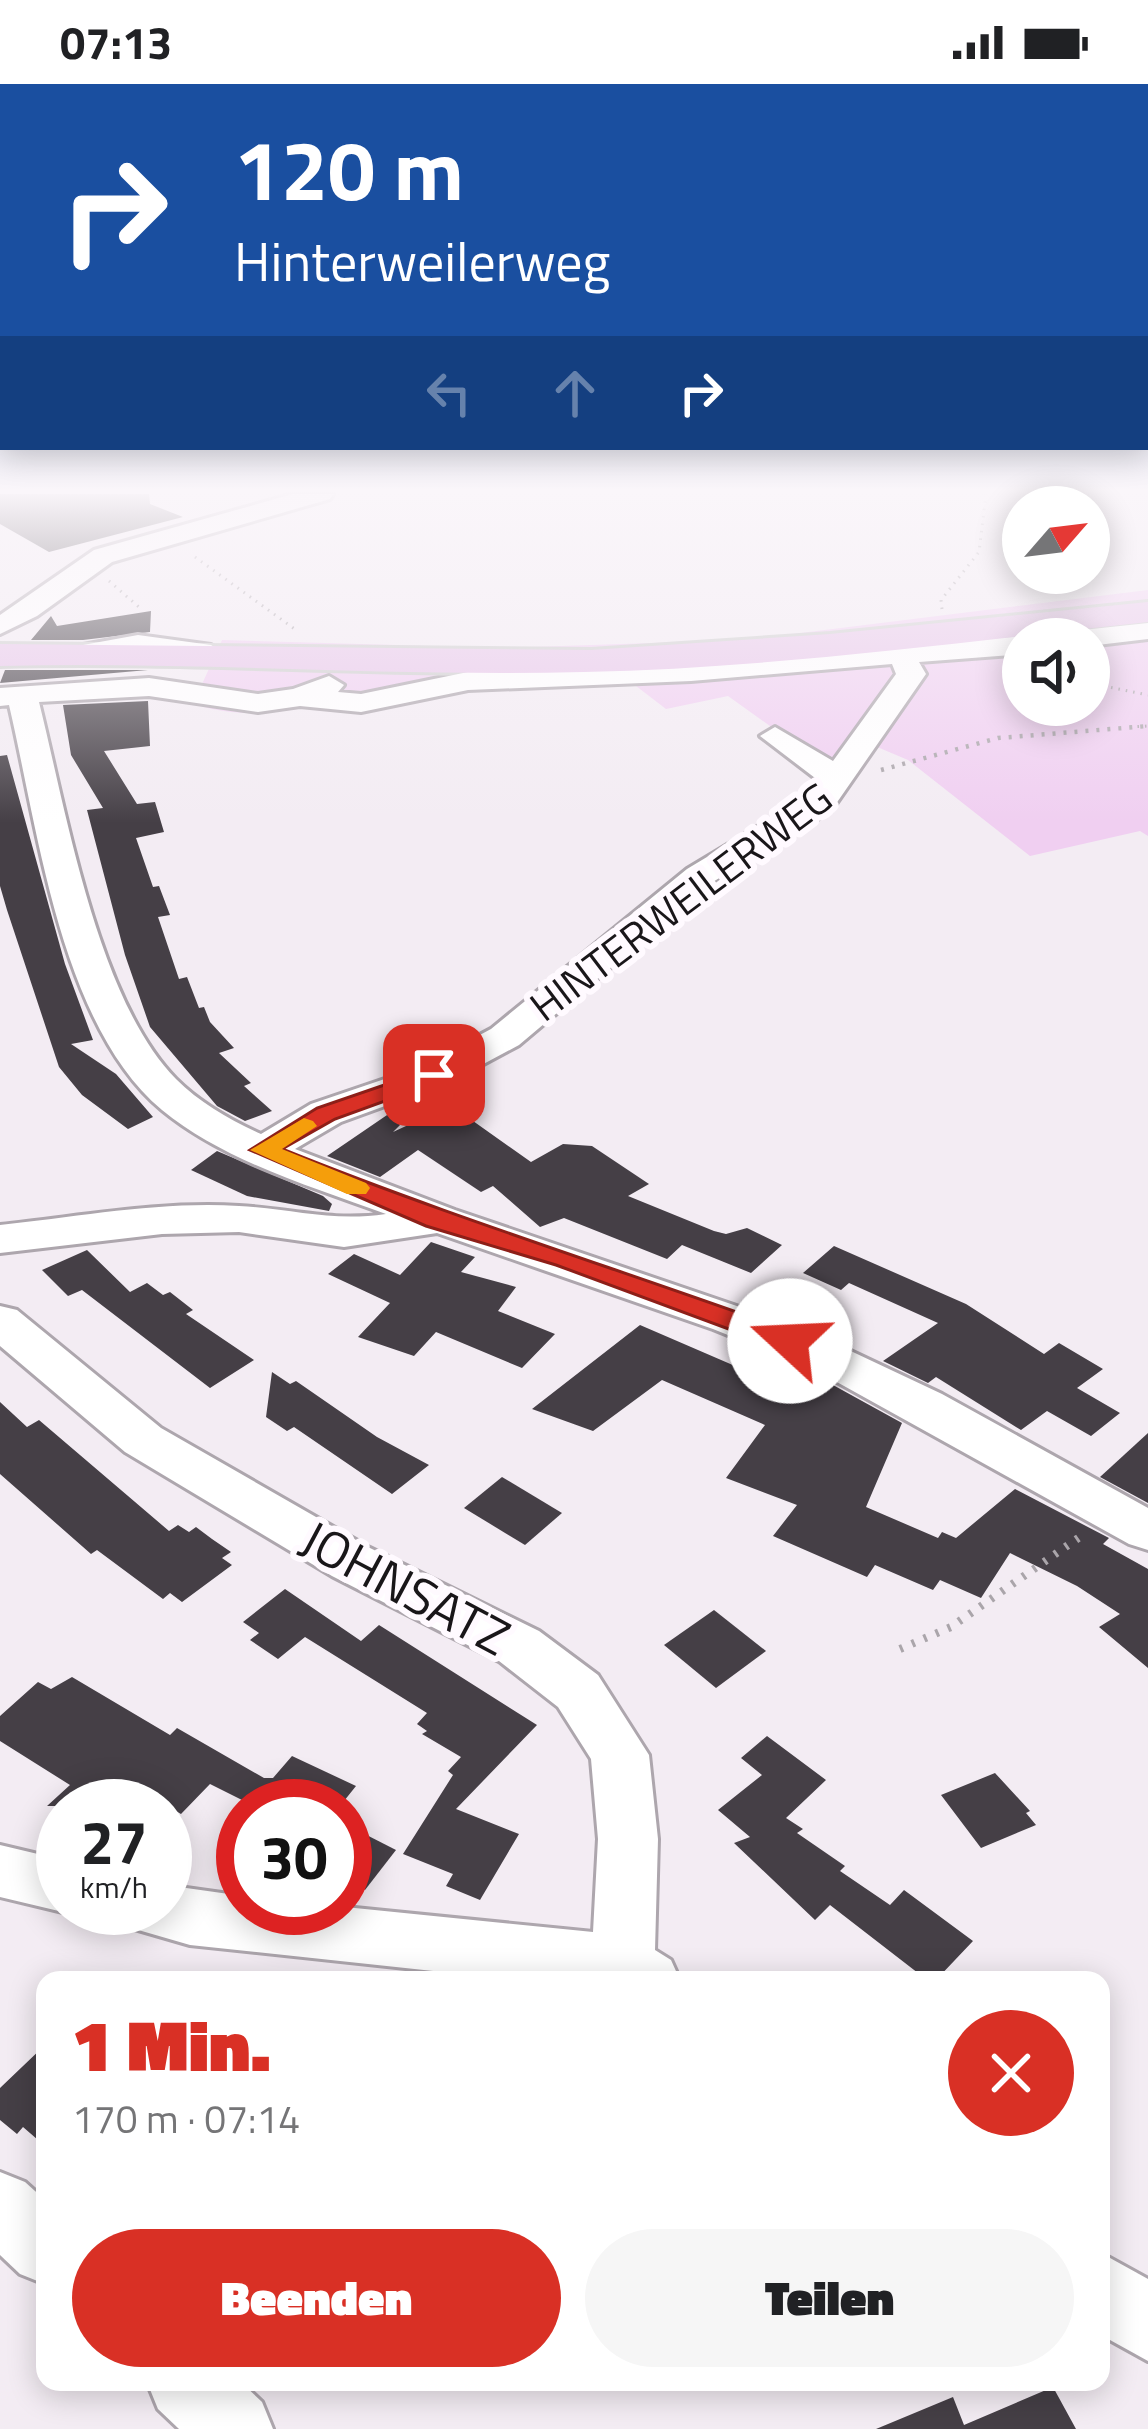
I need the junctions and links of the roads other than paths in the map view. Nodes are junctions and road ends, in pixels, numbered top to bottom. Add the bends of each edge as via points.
1 (39, 603) edge
2 (1148, 612) edge
3 (1148, 631) edge
4 (1110, 635) edge
5 (1002, 647) edge
6 (904, 658) junction
7 (5, 664) edge
8 (320, 669) junction
9 (775, 736) dead end
10 (837, 783) junction
11 (262, 1150) junction
12 (435, 1220) junction
13 (0, 1239) edge
14 (0, 1322) edge
15 (1130, 1522) edge
16 (0, 1870) edge
17 (36, 1879) edge
18 (192, 1918) edge
19 (628, 1971) edge
20 (636, 1971) edge
21 (0, 2206) edge
22 (36, 2240) edge
23 (1110, 2297) edge
24 (1148, 2324) edge
25 (195, 2391) edge
26 (235, 2429) edge

1 - 7 street via 26,614
2 - 8 main road via 692,656
3 - 4 street
5 - 6 street
6 - 8 street via 468,682 361,703
6 - 10 street, HINTERWEILERWEG via 911,674
7 - 8 main road via 82,653 211,654
7 - 8 street via 254,706
7 - 11 street via 122,1038 160,1087 218,1130
9 - 10 street
10 - 11 street, HINTERWEILERWEG via 803,815 699,876 505,1037 434,1075 326,1113
11 - 12 street
12 - 13 street via 344,1234 162,1220
12 - 15 street via 790,1341
14 - 20 street, JOHNSATZ via 143,1440 351,1562 519,1646 578,1691 620,1754
16 - 17 street
18 - 19 street
21 - 22 street
23 - 24 street
25 - 26 street

